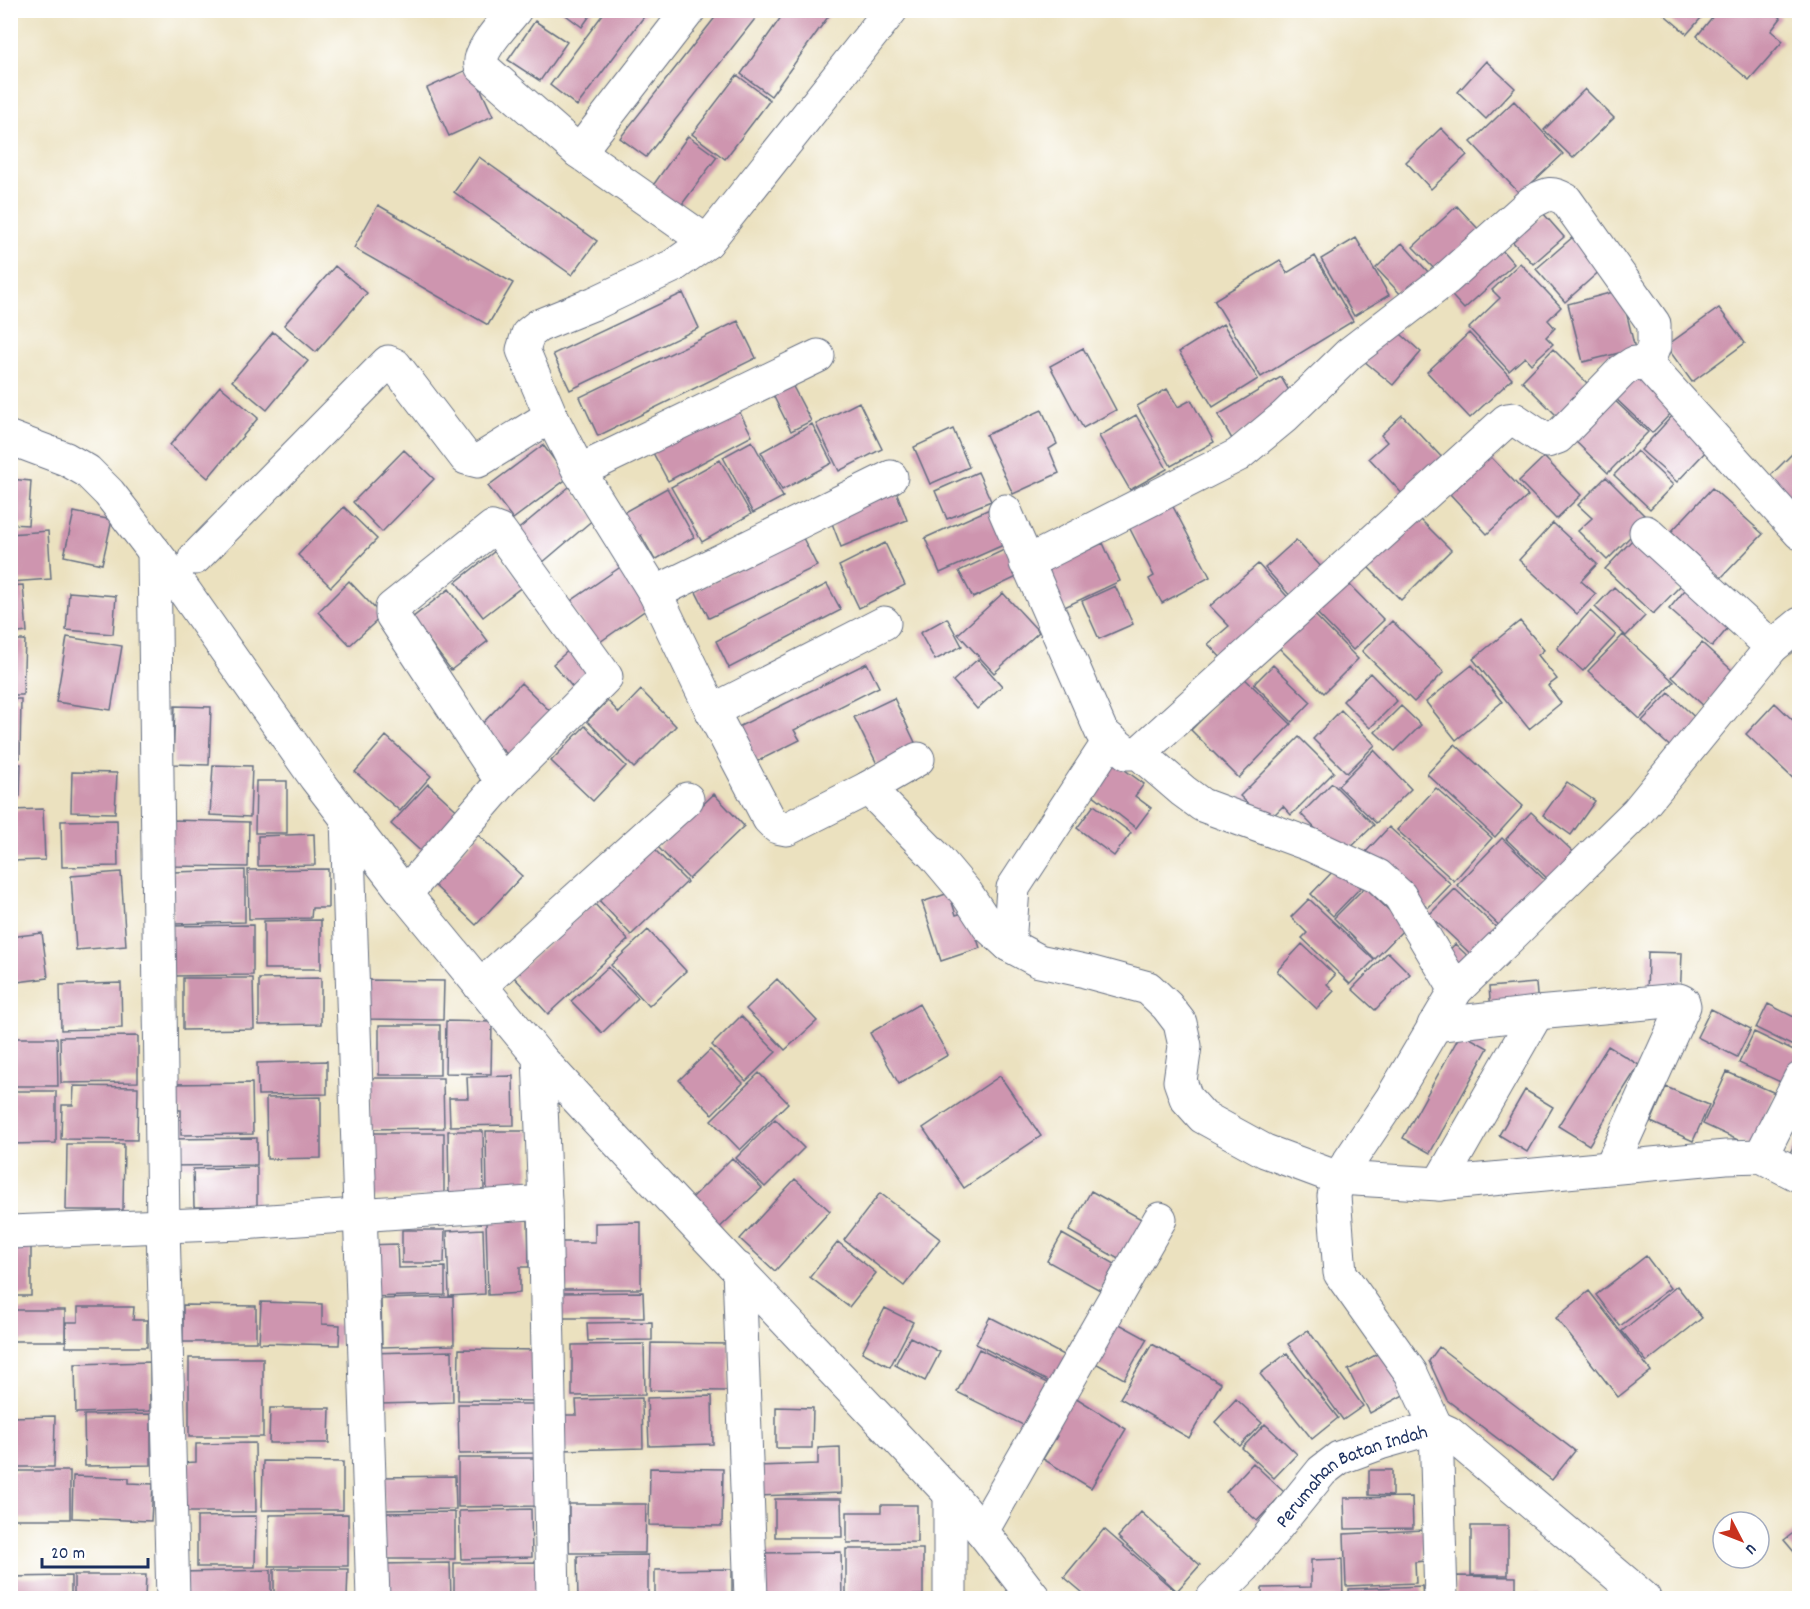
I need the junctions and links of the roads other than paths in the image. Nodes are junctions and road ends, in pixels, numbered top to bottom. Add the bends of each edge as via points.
1 (515, 10) edge
2 (689, 10) edge
3 (891, 10) edge
4 (579, 152) junction
5 (707, 242) junction
6 (818, 356) dead end
7 (1647, 364) junction
8 (551, 416) junction
9 (10, 438) edge
10 (579, 471) junction
11 (891, 477) dead end
12 (1005, 512) dead end
13 (1646, 532) dead end
14 (1800, 533) edge
15 (153, 551) junction
16 (195, 558) dead end
17 (1026, 563) junction
18 (655, 593) junction
19 (884, 623) dead end
20 (1800, 624) edge
21 (1772, 647) junction
22 (712, 711) junction
23 (1110, 740) junction
24 (1139, 753) junction
25 (918, 759) dead end
26 (502, 782) junction
27 (868, 788) junction
28 (687, 799) dead end
29 (347, 819) junction
30 (405, 894) junction
31 (1009, 945) junction
32 (480, 986) junction
33 (1456, 990) junction
34 (1537, 1013) junction
35 (1434, 1025) junction
36 (538, 1058) junction
37 (1800, 1079) edge
38 (1761, 1156) junction
39 (1611, 1167) junction
40 (1800, 1176) edge
41 (1439, 1184) junction
42 (1336, 1187) junction
43 (545, 1202) junction
44 (359, 1215) junction
45 (1160, 1219) dead end
46 (163, 1227) junction
47 (10, 1232) edge
48 (739, 1269) junction
49 (1436, 1427) junction
50 (950, 1494) junction
51 (982, 1531) junction
52 (1245, 1583) edge
53 (1631, 1593) edge
54 (173, 1599) edge
55 (373, 1599) edge
56 (553, 1599) edge
57 (751, 1599) edge
58 (950, 1599) edge
59 (1034, 1599) edge
60 (1213, 1599) edge
61 (1441, 1599) edge

1 - 4 street via 479,63
2 - 4 street
3 - 5 street
4 - 5 street
5 - 8 street via 673,266 528,334 523,350
6 - 10 street
7 - 14 street
7 - 17 street via 1654,346 1654,324 1566,200 1548,194 1532,202 1446,279 1350,353 1284,417 1238,454
7 - 24 street via 1634,363 1622,371 1558,437 1547,441 1514,419 1507,420
8 - 10 street
8 - 16 street via 478,461 471,461 395,365 388,362
9 - 15 street via 87,471
10 - 18 street
11 - 18 street
12 - 17 street
13 - 21 street
15 - 29 street
15 - 46 street
17 - 23 street via 1102,733
18 - 22 street
19 - 22 street
20 - 21 street
21 - 33 street via 1637,812
22 - 27 street via 769,819 777,826 787,829
23 - 24 street via 1127,753
23 - 31 street via 1013,888
24 - 33 street via 1202,805 1311,845 1378,876 1400,896
25 - 27 street
26 - 26 street via 392,615 392,608 492,528 500,531 606,677
26 - 30 street
27 - 31 street via 935,856 988,926
28 - 32 street
29 - 30 street
29 - 44 street
30 - 32 street
31 - 42 street via 1039,961 1148,988 1180,1023 1185,1046 1180,1081 1186,1098 1203,1117
32 - 36 street
33 - 35 street
34 - 35 street
34 - 39 street via 1683,1002
34 - 41 street
35 - 42 street
36 - 43 street
36 - 48 street
37 - 38 street
38 - 39 street
38 - 40 street
39 - 41 street
41 - 42 street
42 - 49 street via 1340,1273 1411,1373
43 - 44 street
43 - 56 street
44 - 46 street
44 - 55 street
45 - 51 street
46 - 47 street
46 - 54 street
48 - 50 street
48 - 57 street
49 - 52 street, Perumahan Batan Indah via 1339,1458 1322,1471
49 - 53 street, Perumahan Batan Indah via 1449,1433
49 - 61 street
50 - 51 street
50 - 58 street
51 - 59 street
52 - 60 street, Perumahan Batan Indah

